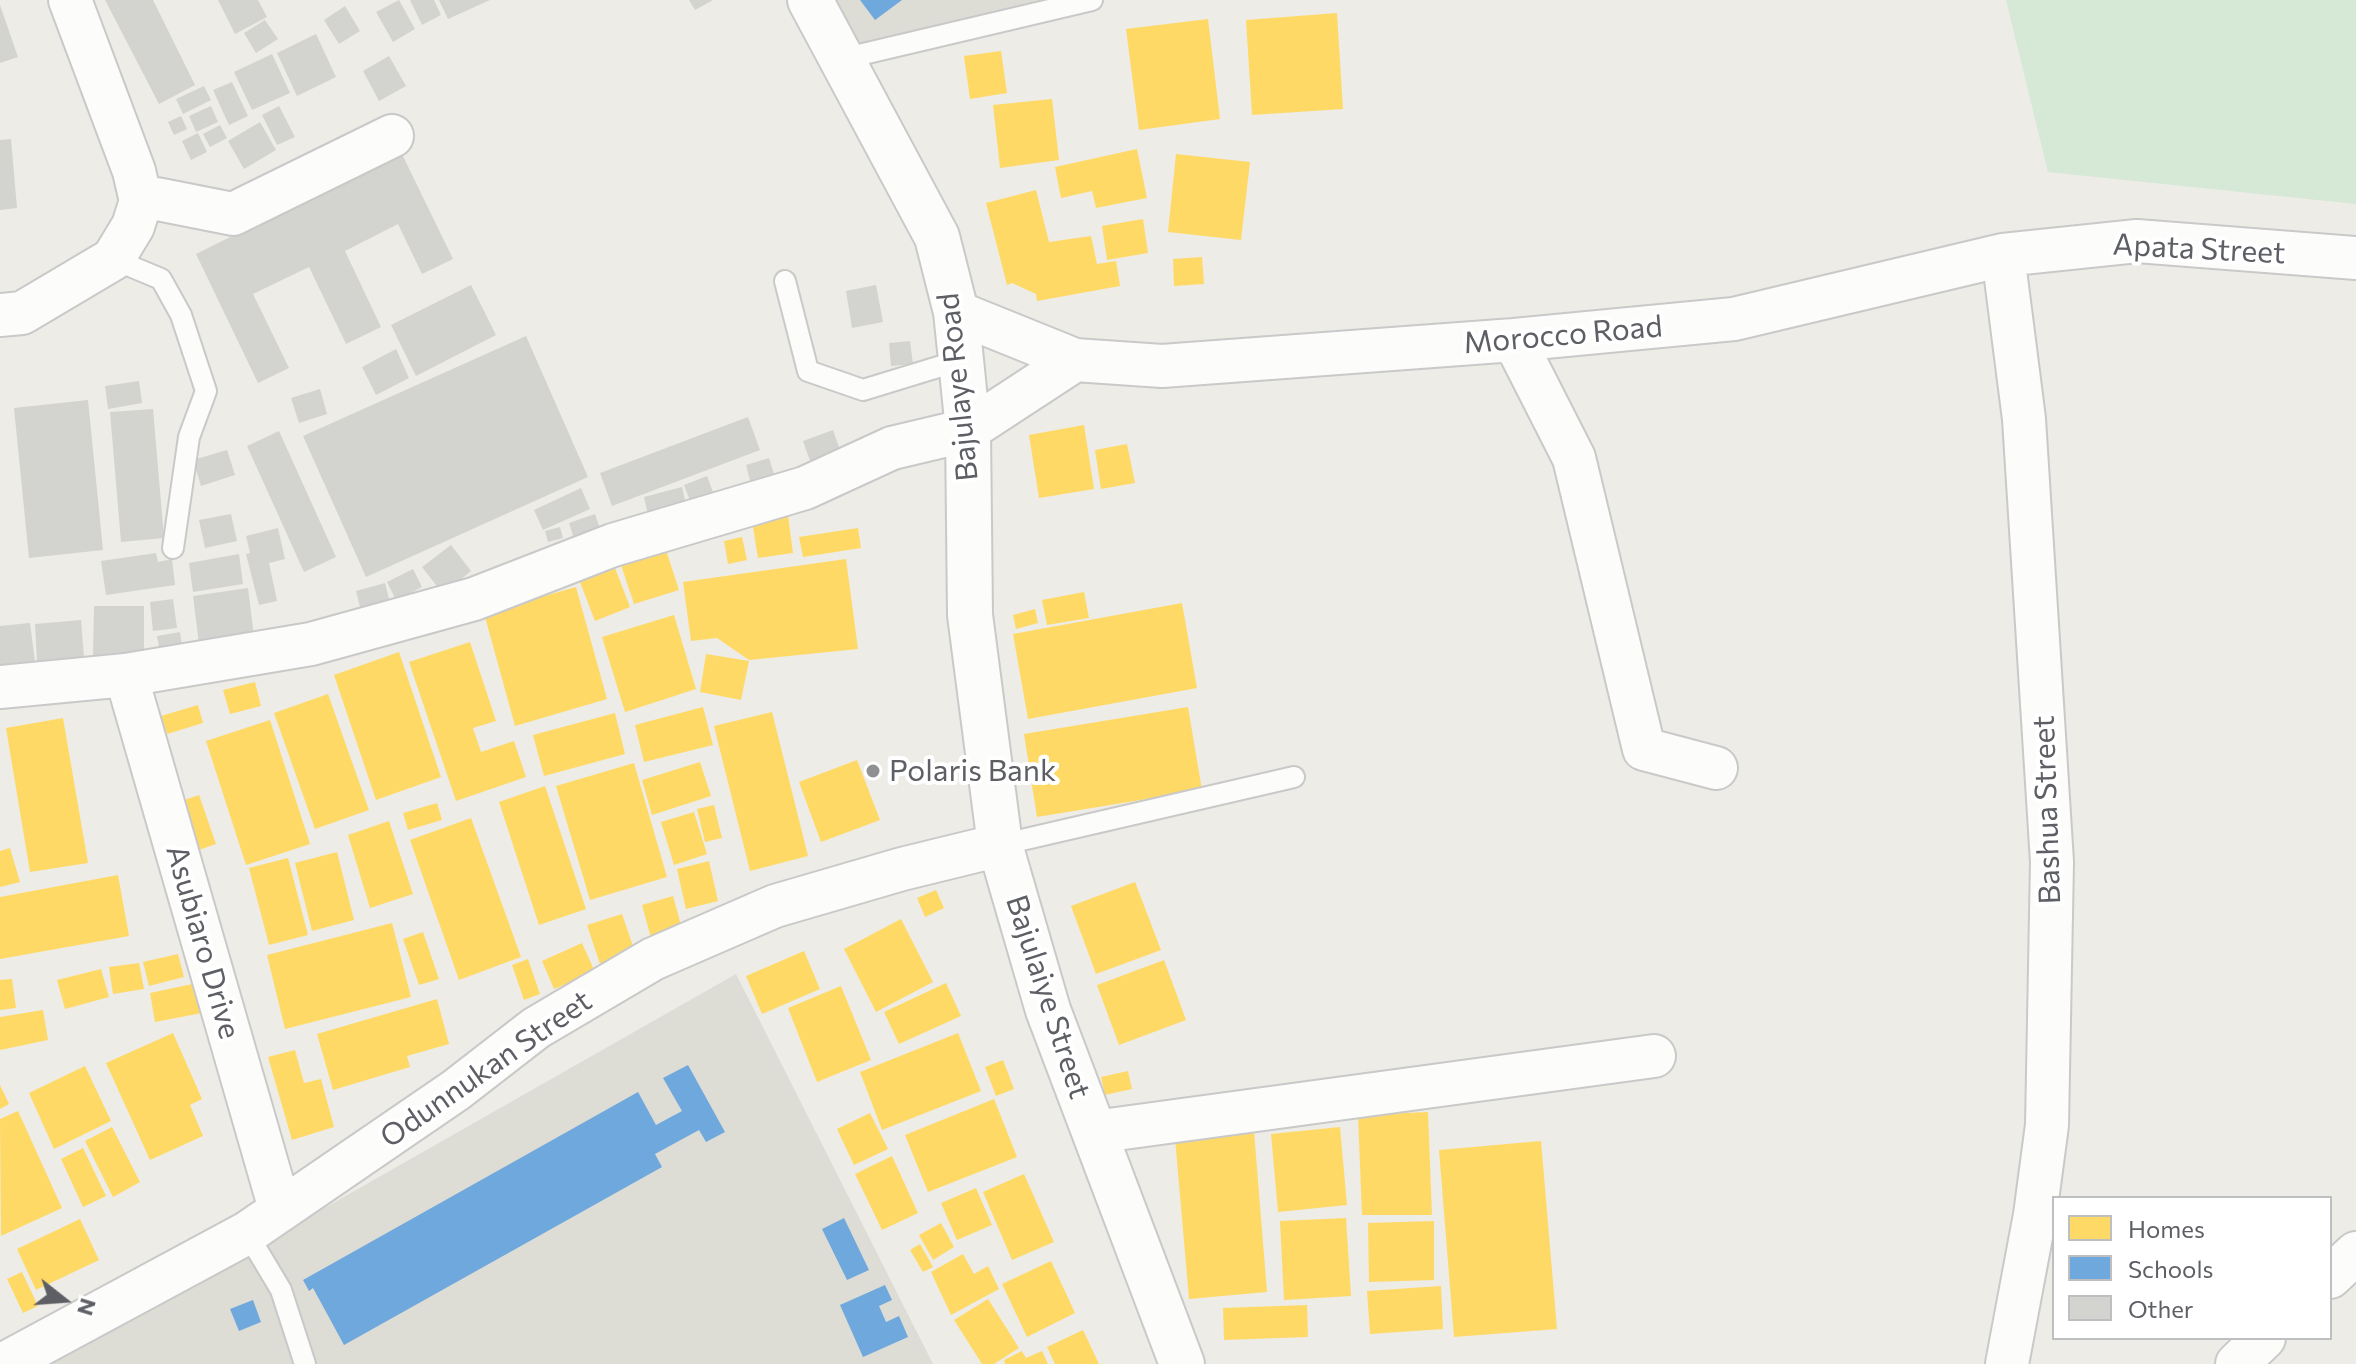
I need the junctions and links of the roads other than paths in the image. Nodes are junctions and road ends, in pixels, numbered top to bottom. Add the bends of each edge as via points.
1 (70, 0) edge
2 (810, 0) edge
3 (1092, 0) edge
4 (842, 59) junction
5 (392, 136) dead end
6 (141, 201) junction
7 (2023, 252) junction
8 (2356, 258) edge
9 (113, 259) junction
10 (785, 281) dead end
11 (956, 312) junction
12 (0, 315) edge
13 (1514, 340) junction
14 (961, 360) junction
15 (1075, 360) junction
16 (968, 430) junction
17 (173, 548) dead end
18 (970, 615) joint
19 (126, 675) junction
20 (0, 687) edge
21 (1716, 768) dead end
22 (1294, 777) dead end
23 (1000, 845) junction
24 (1654, 1056) dead end
25 (1094, 1132) junction
26 (280, 1209) junction
27 (247, 1233) junction
28 (2356, 1253) edge
29 (2332, 1275) edge
30 (2262, 1340) edge
31 (4, 1364) edge
32 (305, 1364) edge
33 (1182, 1364) edge
34 (2007, 1364) edge
35 (2237, 1364) edge

1 - 6 street
2 - 4 street, Bajulaye Road
3 - 4 lane
4 - 11 street, Bajulaye Road via 937,237
5 - 6 street via 233,214 157,199
6 - 9 street
7 - 8 street, Apata Street via 2137,241
7 - 13 street, Morocco Road via 1734,319
7 - 34 street, Bashua Street via 2024,419 2052,862 2047,1125
9 - 12 street via 22,313
9 - 17 lane via 161,279 181,315 206,391 189,437
10 - 14 lane via 808,371 863,390
11 - 14 street, Bajulaye Road
11 - 15 street, Morocco Road
13 - 15 street, Morocco Road via 1162,366
13 - 21 street via 1574,458 1644,749
14 - 16 street, Bajulaye Road
15 - 16 street
16 - 18 street, Bajulaye Road
16 - 19 street via 892,448 805,488 613,545 474,599 311,644
18 - 23 street, Bajulaiye Street
19 - 20 street
19 - 26 street, Asubiaro Drive
22 - 23 lane
23 - 25 street, Bajulaiye Street via 1048,1010
23 - 26 street, Odunnukan Street via 775,906 653,959 536,1028 456,1090
24 - 25 street
25 - 33 street, Bajulaiye Street
26 - 27 street, Odunnukan Street
27 - 31 street, Odunnukan Street
27 - 32 lane via 281,1290
28 - 29 street
30 - 35 street

